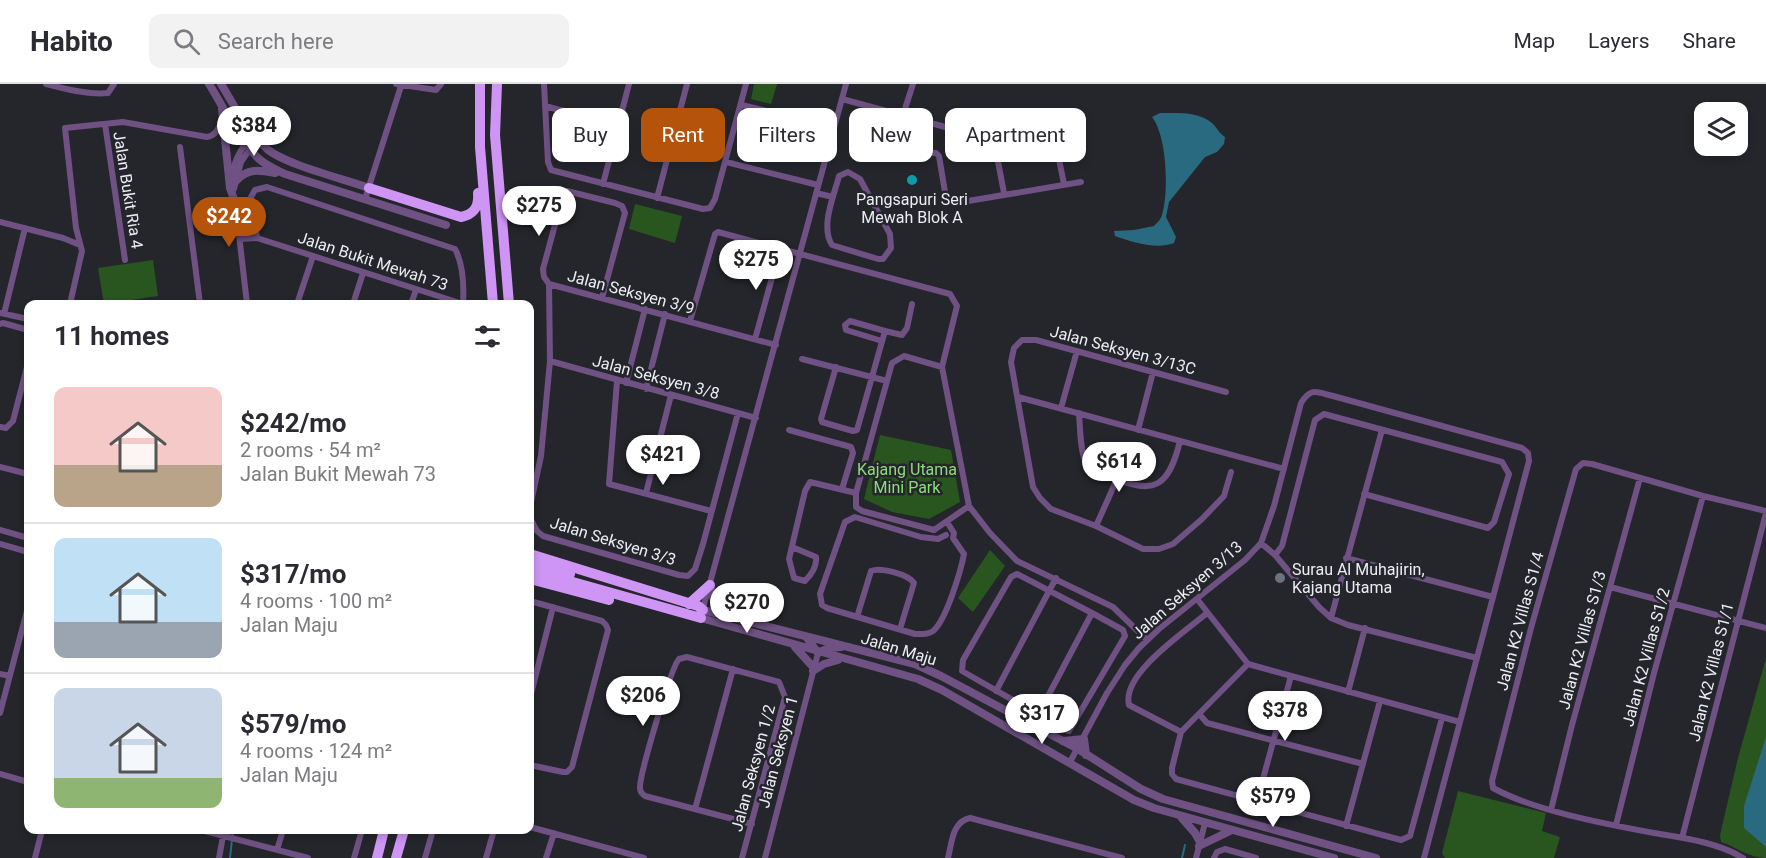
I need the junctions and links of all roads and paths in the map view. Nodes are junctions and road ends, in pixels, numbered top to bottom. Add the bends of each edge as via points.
1 (49, 84) edge
2 (114, 84) edge
3 (209, 84) edge
4 (221, 84) edge
5 (441, 84) edge
6 (480, 84) edge
7 (497, 84) edge
8 (544, 84) edge
9 (629, 84) edge
10 (687, 84) edge
11 (746, 84) edge
12 (846, 84) edge
13 (913, 84) edge
14 (398, 85) edge
15 (842, 99) junction
16 (220, 102) junction
17 (742, 105) junction
18 (545, 106) junction
19 (552, 108) edge
20 (623, 108) edge
21 (754, 108) edge
22 (876, 108) edge
23 (905, 108) edge
24 (224, 114) junction
25 (837, 115) edge
26 (105, 124) junction
27 (255, 136) junction
28 (248, 145) junction
29 (180, 147) dead end
30 (480, 147) junction
31 (933, 153) edge
32 (609, 162) edge
33 (726, 162) junction
34 (824, 162) edge
35 (999, 162) edge
36 (1060, 162) edge
37 (285, 174) junction
38 (1081, 182) dead end
39 (603, 184) junction
40 (1064, 184) junction
41 (235, 185) junction
42 (818, 185) junction
43 (369, 188) junction
44 (816, 193) junction
45 (1004, 193) junction
46 (833, 197) junction
47 (657, 198) junction
48 (365, 199) junction
49 (235, 202) junction
50 (0, 222) edge
51 (446, 225) dead end
52 (25, 228) junction
53 (76, 228) junction
54 (63, 238) junction
55 (257, 238) junction
56 (240, 239) junction
57 (80, 245) junction
58 (780, 249) junction
59 (800, 255) junction
60 (313, 256) junction
61 (125, 260) dead end
62 (363, 273) junction
63 (549, 284) junction
64 (416, 290) junction
65 (602, 298) junction
66 (71, 300) edge
67 (199, 300) edge
68 (247, 300) edge
69 (298, 300) edge
70 (354, 300) edge
71 (412, 300) edge
72 (450, 300) edge
73 (463, 300) edge
74 (493, 300) edge
75 (509, 300) edge
76 (912, 304) dead end
77 (645, 309) junction
78 (2, 314) edge
79 (665, 314) junction
80 (24, 318) edge
81 (690, 321) junction
82 (0, 324) edge
83 (24, 329) edge
84 (885, 331) junction
85 (755, 339) junction
86 (882, 341) junction
87 (776, 345) junction
88 (1077, 351) junction
89 (802, 358) dead end
90 (550, 361) junction
91 (942, 367) junction
92 (836, 368) junction
93 (1153, 372) junction
94 (873, 377) junction
95 (24, 378) edge
96 (617, 381) junction
97 (887, 381) junction
98 (626, 383) junction
99 (646, 389) junction
100 (1227, 392) dead end
101 (671, 395) junction
102 (1018, 397) junction
103 (1060, 408) junction
104 (738, 413) junction
105 (1079, 413) junction
106 (756, 418) junction
107 (0, 427) edge
108 (789, 430) dead end
109 (1138, 430) junction
110 (1382, 430) junction
111 (1180, 441) junction
112 (0, 467) edge
113 (1284, 469) junction
114 (1231, 472) dead end
115 (24, 473) edge
116 (1640, 478) junction
117 (1117, 479) junction
118 (534, 488) edge
119 (842, 489) junction
120 (646, 493) junction
121 (856, 493) junction
122 (1364, 494) junction
123 (1703, 496) junction
124 (969, 506) junction
125 (711, 512) junction
126 (1766, 512) edge
127 (947, 522) junction
128 (534, 525) edge
129 (940, 526) junction
130 (1096, 526) junction
131 (0, 530) edge
132 (946, 535) junction
133 (24, 537) edge
134 (953, 538) junction
135 (1262, 543) junction
136 (0, 544) edge
137 (792, 547) junction
138 (24, 551) edge
139 (534, 555) edge
140 (1275, 555) junction
141 (1346, 558) junction
142 (534, 563) edge
143 (534, 571) edge
144 (1056, 578) junction
145 (534, 580) edge
146 (710, 585) junction
147 (1610, 587) junction
148 (1049, 592) junction
149 (1493, 597) junction
150 (1197, 599) junction
151 (534, 602) edge
152 (689, 603) junction
153 (1673, 603) junction
154 (553, 607) junction
155 (674, 611) junction
156 (1092, 613) junction
157 (1207, 613) junction
158 (702, 614) junction
159 (721, 615) junction
160 (857, 617) junction
161 (1330, 618) junction
162 (1738, 621) junction
163 (24, 622) edge
164 (1365, 628) junction
165 (1766, 628) edge
166 (900, 629) junction
167 (806, 636) junction
168 (1147, 640) junction
169 (792, 645) junction
170 (845, 646) junction
171 (818, 653) junction
172 (1477, 658) junction
173 (843, 659) junction
174 (1248, 664) junction
175 (733, 669) junction
176 (814, 670) junction
177 (0, 674) edge
178 (10, 676) junction
179 (1291, 676) junction
180 (534, 682) edge
181 (996, 691) junction
182 (1348, 692) junction
183 (1380, 701) junction
184 (0, 713) edge
185 (1038, 715) junction
186 (1200, 715) junction
187 (1442, 718) junction
188 (1460, 722) junction
189 (1181, 732) junction
190 (1084, 739) junction
191 (1274, 739) junction
192 (1063, 741) junction
193 (1078, 749) junction
194 (1086, 755) junction
195 (1070, 762) junction
196 (1362, 764) junction
197 (534, 766) edge
198 (0, 774) edge
199 (24, 781) edge
200 (1257, 801) junction
201 (1183, 804) junction
202 (695, 809) junction
203 (1551, 810) junction
204 (1178, 815) junction
205 (1230, 817) junction
206 (1205, 823) junction
207 (752, 824) junction
208 (1616, 825) junction
209 (1346, 826) junction
210 (534, 828) edge
211 (1231, 830) junction
212 (554, 833) junction
213 (41, 834) edge
214 (216, 834) edge
215 (282, 834) edge
216 (361, 834) edge
217 (383, 834) edge
218 (403, 834) edge
219 (431, 834) edge
220 (493, 834) edge
221 (224, 836) junction
222 (1682, 838) junction
223 (1199, 844) junction
224 (610, 849) junction
225 (278, 850) junction
226 (1215, 855) edge
227 (35, 858) edge
228 (219, 858) edge
229 (308, 858) edge
230 (354, 858) edge
231 (377, 858) edge
232 (396, 858) edge
233 (425, 858) edge
234 (486, 858) edge
235 (546, 858) edge
236 (607, 858) edge
237 (645, 858) edge
238 (742, 858) edge
239 (765, 858) edge
240 (948, 858) edge
241 (1122, 858) edge
242 (1196, 858) edge
243 (1256, 858) edge
244 (1334, 858) edge
245 (1376, 858) edge
246 (1424, 858) edge
247 (1743, 858) edge

1 - 2 street via 86,93 108,93
3 - 16 street
4 - 27 street
5 - 14 street via 436,90
6 - 30 highway
7 - 75 highway via 495,135
8 - 18 street
9 - 20 street
10 - 47 street
11 - 17 street
12 - 15 street
13 - 23 street
14 - 43 street
15 - 22 street
15 - 25 street
16 - 24 street
16 - 28 street
17 - 21 street
17 - 33 street
18 - 19 street
18 - 39 street via 549,167
24 - 26 street via 217,132 207,137 123,122
24 - 49 street via 230,188
26 - 53 street via 65,128
26 - 61 street, Jalan Bukit Ria 4
27 - 28 street
27 - 43 street via 278,157
28 - 37 street via 262,162
28 - 41 street
29 - 67 street
30 - 43 highway via 478,206 465,216 456,217
30 - 74 highway
31 - 45 street via 939,156 949,200
32 - 39 street
33 - 42 street
33 - 47 street via 710,207 702,209
34 - 42 street
35 - 45 street
36 - 40 street
37 - 41 street via 255,170 244,173
37 - 48 street
38 - 40 street
39 - 47 street
40 - 45 street
41 - 49 street
42 - 44 street
43 - 48 street
44 - 46 street
44 - 59 street
46 - 46 street via 839,176 848,172 860,179 890,234 891,248 883,259 832,245 827,227
48 - 51 street
49 - 56 street
50 - 52 street
52 - 54 street
52 - 78 street
53 - 54 street
53 - 57 street
54 - 57 street
55 - 56 street, Jalan Bukit Mewah 73
55 - 60 street, Jalan Bukit Mewah 73
55 - 73 street via 251,197 255,190 267,187 455,249
56 - 68 street
57 - 66 street
58 - 59 street
58 - 81 street via 715,234
58 - 85 street
59 - 87 street
59 - 91 street via 950,294 957,306
60 - 62 street, Jalan Bukit Mewah 73
60 - 69 street
62 - 64 street, Jalan Bukit Mewah 73
62 - 70 street
63 - 65 street, Jalan Seksyen 3/9
63 - 65 street via 543,269 567,190 622,206 625,213
63 - 90 street
64 - 71 street
64 - 72 street, Jalan Bukit Mewah 73
65 - 77 street, Jalan Seksyen 3/9
76 - 84 street via 902,335
77 - 79 street, Jalan Seksyen 3/9
77 - 98 street
78 - 80 street
79 - 81 street, Jalan Seksyen 3/9
79 - 99 street
81 - 85 street, Jalan Seksyen 3/9
82 - 83 street
84 - 86 street
84 - 86 street via 850,321 845,325 846,330
85 - 87 street, Jalan Seksyen 3/9
86 - 94 street
87 - 106 street
88 - 93 street, Jalan Seksyen 3/13C
88 - 102 street, Jalan Seksyen 3/13C via 1022,340 1014,348 1011,362
88 - 103 street
89 - 92 street
90 - 96 street, Jalan Seksyen 3/8
90 - 118 street
91 - 97 street via 904,356 892,363
91 - 124 street
92 - 94 street
92 - 94 street via 821,419 853,431 860,426
93 - 100 street, Jalan Seksyen 3/13C
93 - 109 street
94 - 97 street
95 - 107 street via 13,421 6,428
96 - 98 street, Jalan Seksyen 3/8
96 - 120 street via 609,484
97 - 121 street
98 - 99 street, Jalan Seksyen 3/8
99 - 101 street, Jalan Seksyen 3/8
101 - 104 street, Jalan Seksyen 3/8
101 - 120 street
102 - 103 street
102 - 130 street, Jalan Seksyen 3/13C via 1033,487 1051,509
103 - 105 street
104 - 106 street, Jalan Seksyen 3/8
104 - 125 street
105 - 109 street
105 - 117 street via 1086,462
106 - 146 street
108 - 119 street via 851,447 853,453
109 - 111 street
110 - 122 street
110 - 122 street via 1502,462 1509,474 1494,522 1488,528
110 - 140 street via 1324,414 1315,420 1282,546
111 - 113 street
111 - 117 street via 1175,462 1160,482 1145,488
112 - 115 street
113 - 135 street, Jalan Seksyen 3/13
113 - 149 street, Jalan Seksyen 3/13 via 1301,403 1313,391 1522,448 1529,460
114 - 130 street, Jalan Seksyen 3/13C via 1224,496 1173,544 1143,549
116 - 123 street
116 - 147 street, Jalan K2 Villas S1/3
116 - 203 street, Jalan K2 Villas S1/4 via 1592,464 1583,463 1576,469 1531,628 1492,781 1493,788 1501,792
117 - 130 street
119 - 121 street
119 - 137 street via 810,482
120 - 125 street
121 - 129 street via 856,507 862,512 934,530
122 - 141 street
123 - 126 street
123 - 153 street, Jalan K2 Villas S1/2
124 - 127 street
124 - 144 street via 1017,561
125 - 128 street, Jalan Seksyen 3/3 via 695,569 688,576 553,540
126 - 162 street, Jalan K2 Villas S1/1
127 - 129 street
127 - 134 street
129 - 132 street
131 - 133 street
132 - 134 street
132 - 160 street via 938,539 921,537 855,517 845,522 820,599 828,608
134 - 166 street via 964,554 939,626 925,634
135 - 140 street
135 - 150 street, Jalan Seksyen 3/13
136 - 138 street
137 - 137 street via 816,557 805,581 794,578 789,559
139 - 152 highway
140 - 161 street
141 - 149 street
141 - 161 street
142 - 158 highway
143 - 155 highway
144 - 148 street
144 - 168 street via 1113,607
145 - 155 highway via 626,604
146 - 152 highway
146 - 158 street
146 - 159 street
147 - 153 street
147 - 203 street, Jalan K2 Villas S1/3
148 - 156 street
148 - 181 street
148 - 181 street via 1017,574 1011,578 963,660 963,671
149 - 172 street
150 - 157 street
150 - 168 street, Jalan Seksyen 3/13
151 - 154 street
152 - 158 highway via 698,606
153 - 162 street
153 - 208 street, Jalan K2 Villas S1/2
154 - 180 street
154 - 197 street via 602,621 608,630 572,767 562,772
155 - 158 highway
156 - 185 street
156 - 185 street via 1123,630 1125,636 1069,730
157 - 174 street
157 - 189 street via 1136,676 1127,699 1129,705
158 - 159 street, Jalan Maju
158 - 169 street, Jalan Maju
159 - 167 street, Jalan Maju
160 - 166 street
160 - 166 street via 871,571 877,569 910,578 914,583
161 - 164 street
162 - 165 street
162 - 222 street, Jalan K2 Villas S1/1
163 - 178 street
164 - 172 street
164 - 182 street
167 - 170 street, Jalan Maju
167 - 171 street
168 - 190 street, Jalan Seksyen 3/13 via 1107,693
169 - 171 street, Jalan Maju
169 - 176 street
170 - 171 street
170 - 192 street, Jalan Maju via 928,669
171 - 173 street, Jalan Maju
171 - 176 street, Jalan Seksyen 1
172 - 188 street
173 - 176 street
173 - 195 street, Jalan Maju via 918,679
174 - 179 street
174 - 186 street
175 - 202 street
175 - 202 street, Jalan Seksyen 1/2 via 679,658 670,674 643,771 640,792 645,796
175 - 207 street, Jalan Seksyen 1/2 via 779,682 785,697
176 - 239 street, Jalan Seksyen 1
177 - 178 street
178 - 184 street
179 - 182 street
179 - 191 street
181 - 185 street
182 - 183 street
183 - 187 street
183 - 196 street
186 - 189 street
186 - 191 street via 1207,723
187 - 188 street
187 - 209 street via 1410,836 1401,840
188 - 246 street
189 - 200 street via 1172,768 1176,779
190 - 192 street
190 - 193 street, Jalan Seksyen 3/13
190 - 194 street
191 - 196 street
191 - 200 street
192 - 193 street, Jalan Maju
193 - 194 street, Jalan Maju
193 - 195 street, Jalan Seksyen 3/13
194 - 201 street, Jalan Maju via 1141,789
195 - 204 street, Jalan Maju via 1134,800
196 - 209 street
198 - 199 street
200 - 209 street
201 - 205 street, Jalan Maju
201 - 206 street
202 - 207 street
203 - 208 street
204 - 206 street, Jalan Maju
204 - 223 street via 1196,833
205 - 206 street
205 - 245 street, Jalan Maju
206 - 211 street, Jalan Maju
206 - 223 street
207 - 238 street, Jalan Seksyen 1/2
208 - 222 street
210 - 212 street
211 - 223 street
211 - 244 street, Jalan Maju
212 - 224 street
212 - 235 street
213 - 227 street
214 - 221 street
215 - 225 street
216 - 230 street
217 - 231 highway
218 - 232 highway
219 - 233 street
220 - 234 street
221 - 225 street
221 - 228 street
222 - 247 street
223 - 242 street
224 - 236 street
224 - 237 street
225 - 229 street
226 - 243 street via 1225,849
240 - 241 street via 956,826 970,818

